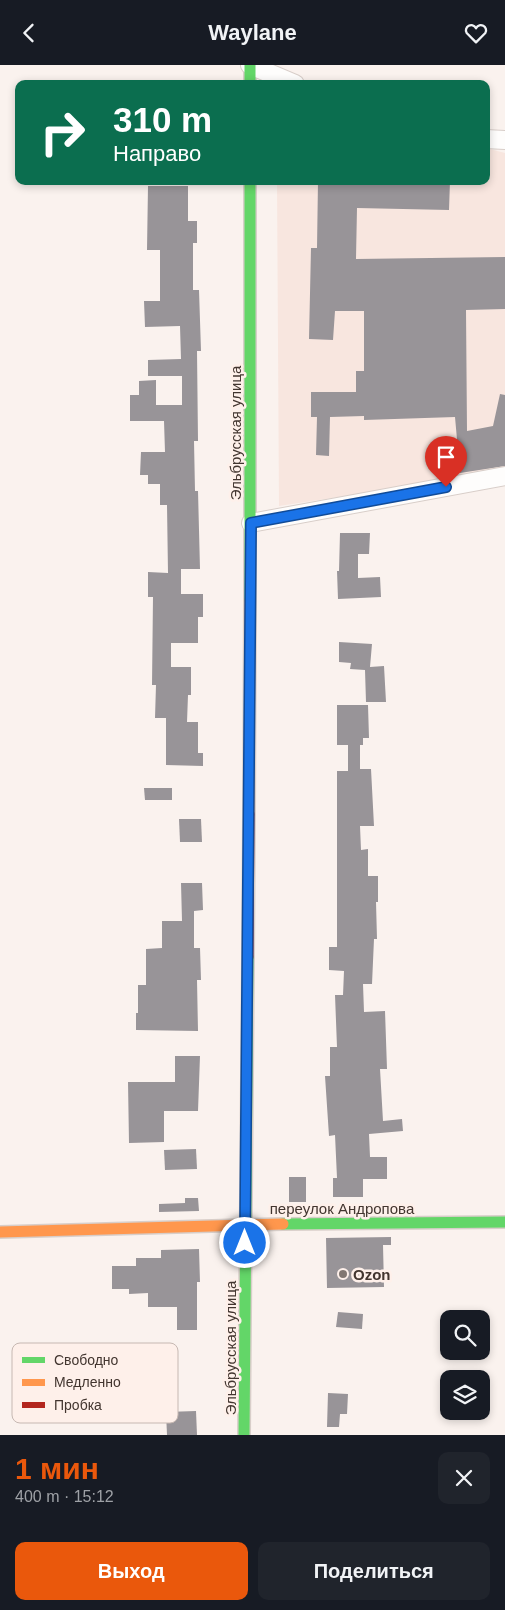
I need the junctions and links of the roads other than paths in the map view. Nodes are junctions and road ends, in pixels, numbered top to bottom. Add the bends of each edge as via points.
1 (250, 65) edge
2 (250, 80) edge
3 (286, 80) edge
4 (490, 139) edge
5 (505, 140) edge
6 (250, 185) edge
7 (505, 476) edge
8 (251, 523) junction
9 (505, 1222) edge
10 (245, 1224) junction
11 (0, 1233) edge
12 (244, 1435) edge

1 - 2 street
1 - 3 street
4 - 5 street
6 - 8 street, Эльбрусская улица
7 - 8 street
8 - 10 street, Эльбрусская улица
9 - 10 street, переулок Андропова
10 - 11 street, переулок Андропова
10 - 12 street, Эльбрусская улица

